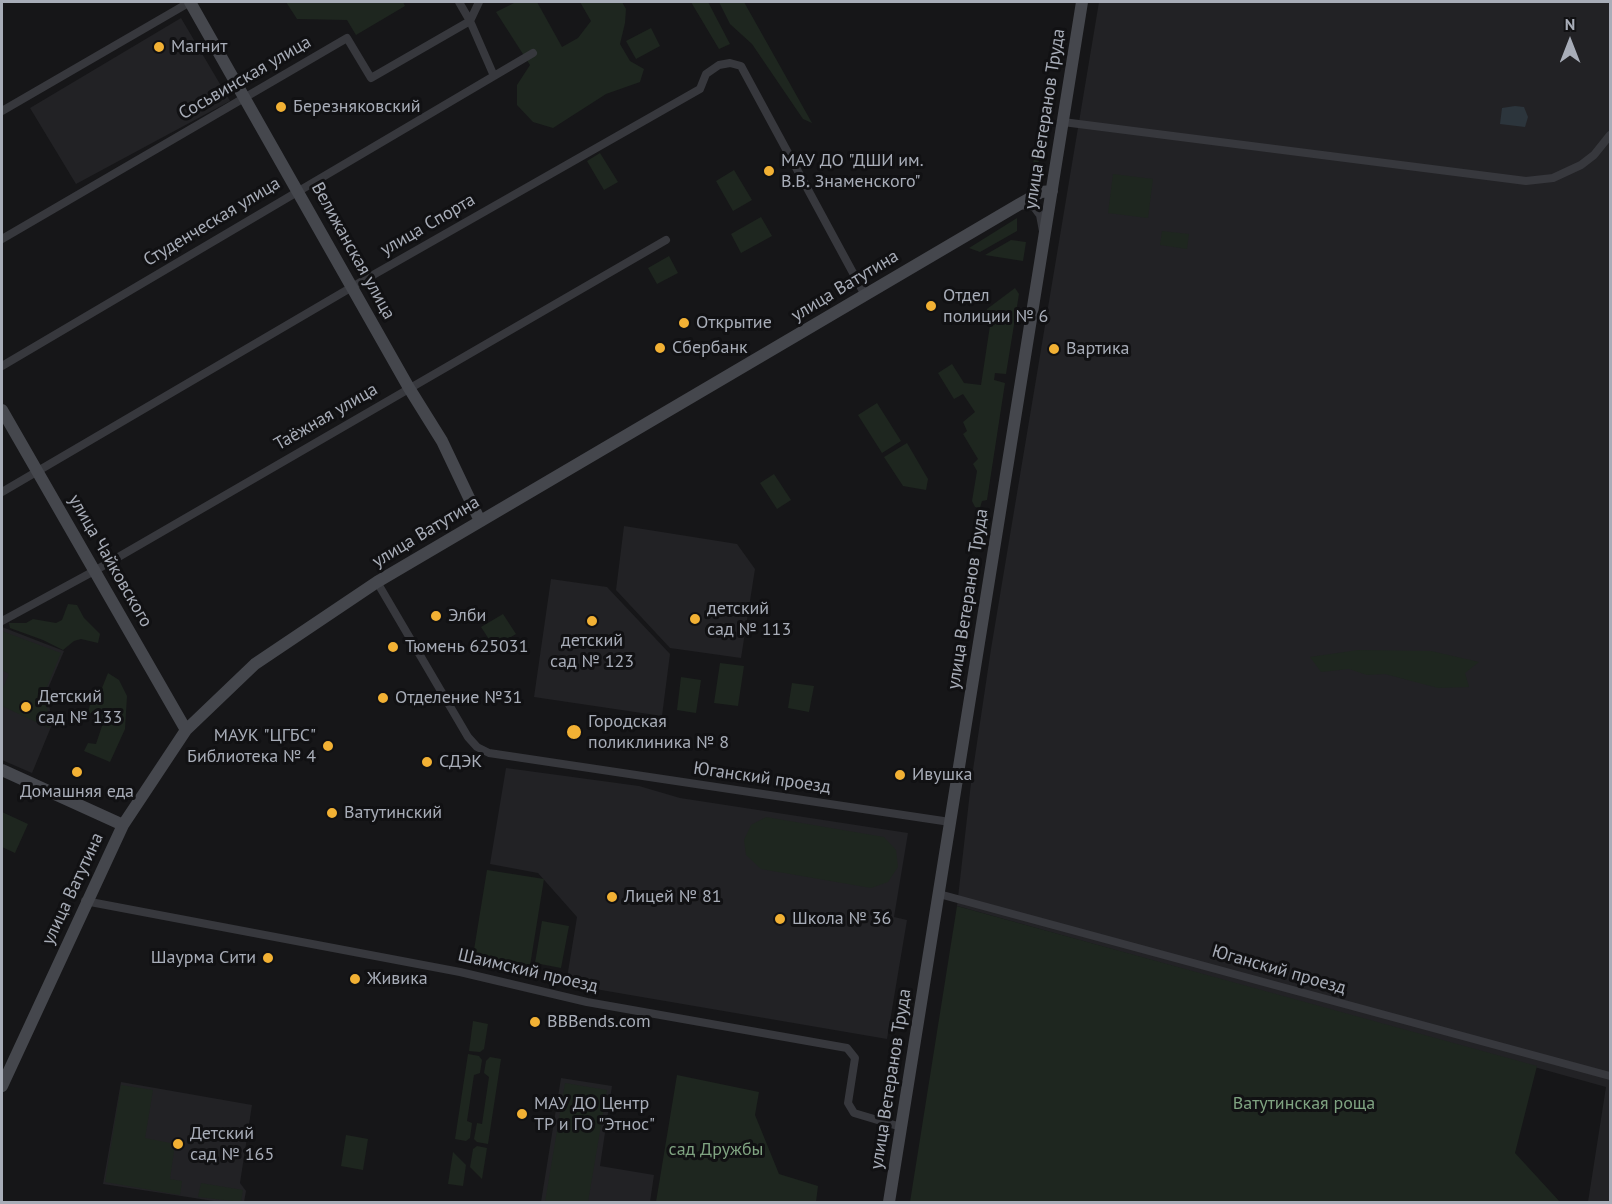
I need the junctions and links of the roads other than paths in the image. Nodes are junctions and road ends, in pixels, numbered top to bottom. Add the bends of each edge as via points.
1 (190, 2) edge
2 (459, 2) edge
3 (479, 2) edge
4 (1082, 2) edge
5 (470, 21) junction
6 (534, 53) dead end
7 (494, 76) junction
8 (246, 97) junction
9 (2, 111) edge
10 (1063, 122) junction
11 (1611, 135) edge
12 (299, 190) junction
13 (1052, 191) junction
14 (1018, 205) junction
15 (2, 239) edge
16 (666, 240) dead end
17 (1044, 240) junction
18 (352, 287) junction
19 (865, 295) junction
20 (2, 366) edge
21 (409, 388) junction
22 (2, 410) edge
23 (38, 471) junction
24 (2, 492) edge
25 (480, 521) junction
26 (96, 570) junction
27 (378, 582) junction
28 (2, 621) edge
29 (186, 730) junction
30 (2, 770) edge
31 (950, 822) junction
32 (123, 825) junction
33 (939, 894) junction
34 (85, 902) junction
35 (1611, 1076) edge
36 (2, 1086) edge
37 (901, 1127) junction
38 (889, 1203) edge

1 - 8 main road, Велижанская улица
1 - 9 street
2 - 5 street
3 - 5 street
4 - 10 main road, улица Ветеранов Труда
5 - 7 street
5 - 8 street, Сосьвинская улица via 371,78 347,38
6 - 7 street, Студенческая улица
7 - 12 street, Студенческая улица
8 - 12 main road, Велижанская улица
8 - 15 street, Сосьвинская улица
10 - 11 street via 1526,182 1553,178 1581,165
10 - 13 main road, улица Ветеранов Труда
12 - 18 main road, Велижанская улица
12 - 20 street, Студенческая улица
13 - 14 main road, улица Ватутина via 1041,192
13 - 17 main road, улица Ветеранов Труда
14 - 17 street via 1034,207 1040,215
14 - 19 main road, улица Ватутина
16 - 21 street, Таёжная улица
17 - 31 main road, улица Ветеранов Труда
18 - 19 street, улица Спорта via 700,89 714,67 725,63 741,66
18 - 21 main road, Велижанская улица
18 - 23 street, улица Спорта
19 - 25 main road, улица Ватутина
21 - 25 main road, Велижанская улица via 442,441
21 - 26 street, Таёжная улица
22 - 23 main road, улица Чайковского
23 - 24 street, улица Спорта
23 - 26 main road, улица Чайковского
25 - 27 main road, улица Ватутина
26 - 28 street, Таёжная улица
26 - 29 main road, улица Чайковского
27 - 29 main road, улица Ватутина via 255,664
27 - 31 street, Юганский проезд via 468,737 489,753
29 - 32 main road, улица Ватутина
30 - 32 main road
31 - 33 main road, улица Ветеранов Труда
32 - 34 main road, улица Ватутина
33 - 35 street, Юганский проезд
33 - 37 main road, улица Ветеранов Труда
34 - 36 main road, улица Ватутина
34 - 37 street, Шаимский проезд via 460,972 587,1002 847,1048 855,1058 848,1103 854,1113
37 - 38 main road, улица Ветеранов Труда

